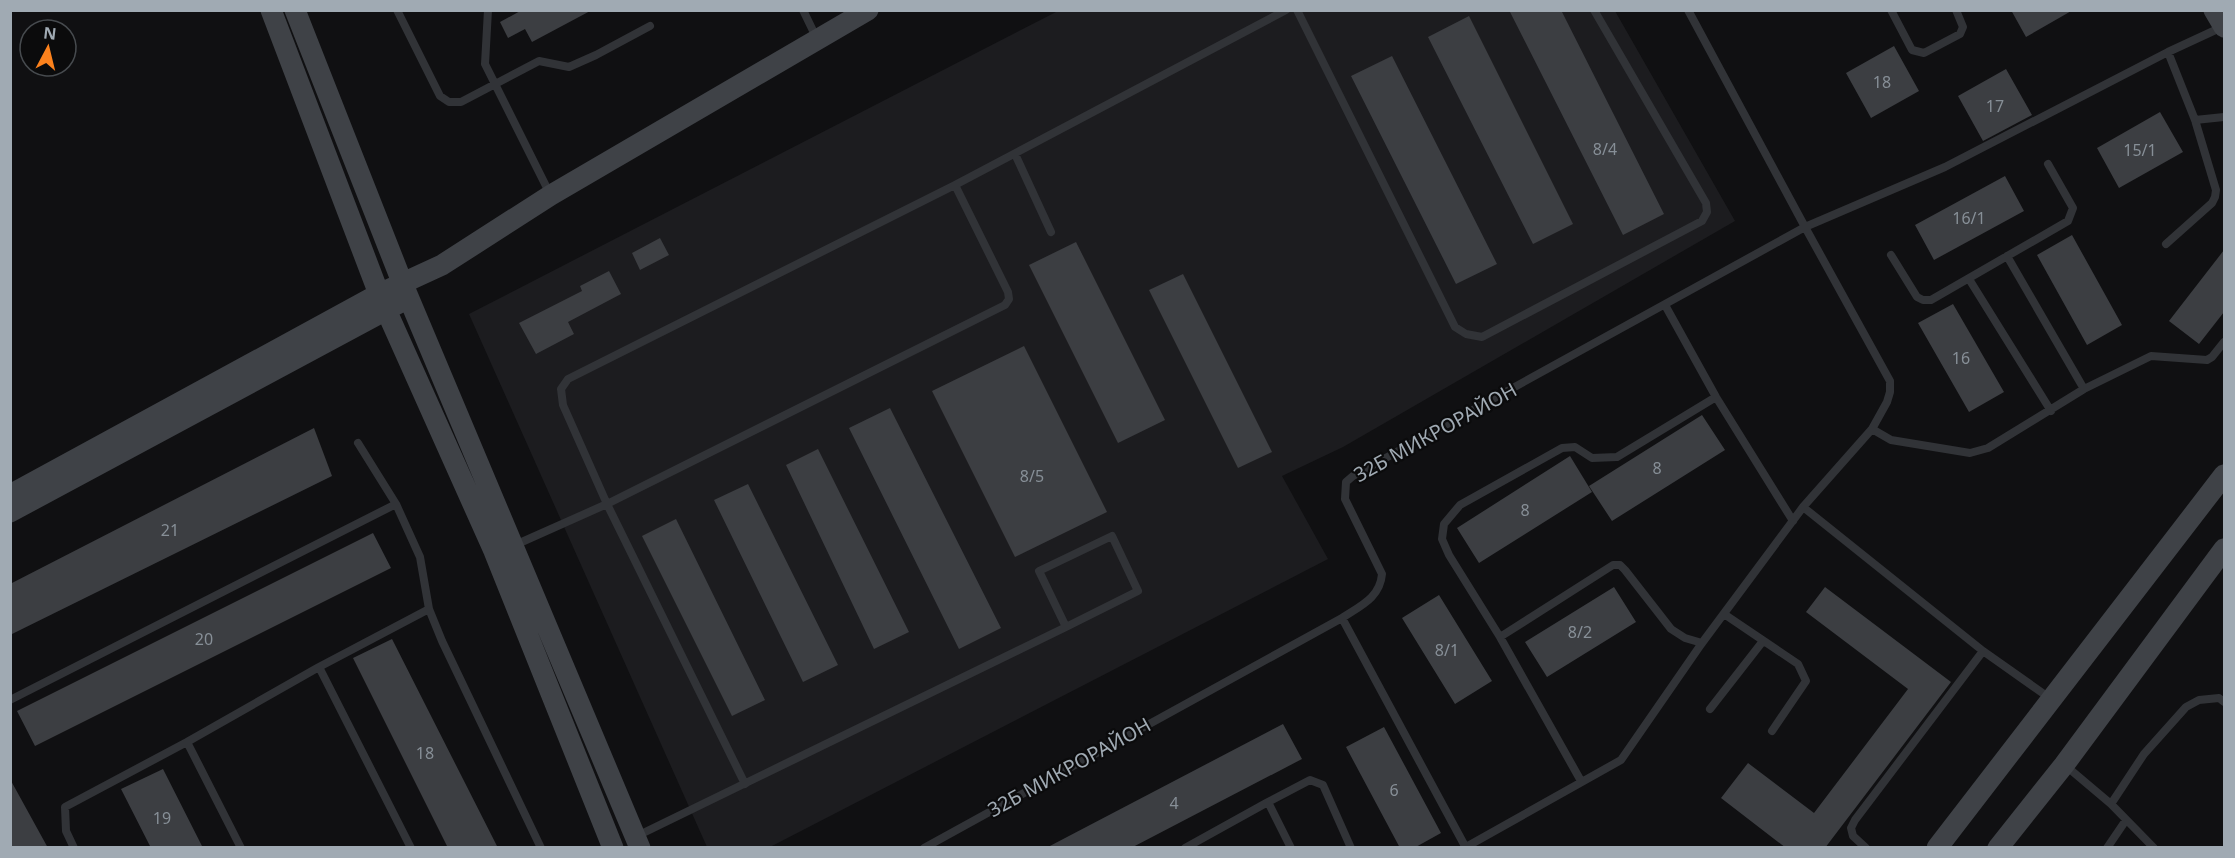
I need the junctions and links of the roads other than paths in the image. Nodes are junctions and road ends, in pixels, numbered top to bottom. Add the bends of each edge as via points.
1 (272, 10) edge
2 (295, 10) edge
3 (397, 10) edge
4 (488, 10) edge
5 (803, 10) edge
6 (868, 10) edge
7 (1286, 10) edge
8 (1296, 10) edge
9 (1594, 10) edge
10 (1688, 10) edge
11 (1891, 10) edge
12 (1956, 10) edge
13 (2221, 21) edge
14 (650, 26) dead end
15 (818, 40) junction
16 (2168, 52) junction
17 (495, 83) junction
18 (2224, 117) edge
19 (2194, 120) junction
20 (1015, 154) junction
21 (2048, 164) dead end
22 (955, 185) junction
23 (551, 195) junction
24 (1805, 227) junction
25 (1051, 232) dead end
26 (2166, 244) dead end
27 (1891, 255) dead end
28 (2007, 256) junction
29 (1968, 279) junction
30 (405, 290) junction
31 (383, 301) junction
32 (1665, 305) junction
33 (2224, 342) edge
34 (2084, 389) junction
35 (1716, 398) junction
36 (2051, 411) junction
37 (1872, 429) junction
38 (358, 443) dead end
39 (2224, 476) edge
40 (10, 495) edge
41 (396, 504) junction
42 (607, 504) junction
43 (1803, 507) junction
44 (10, 512) edge
45 (1793, 521) junction
46 (511, 546) junction
47 (2224, 549) edge
48 (429, 609) junction
49 (1724, 614) junction
50 (1342, 618) junction
51 (1066, 627) junction
52 (1500, 637) junction
53 (1763, 641) junction
54 (1702, 643) junction
55 (1983, 651) junction
56 (319, 667) junction
57 (2052, 699) junction
58 (10, 700) edge
59 (2224, 702) edge
60 (1710, 708) dead end
61 (1772, 731) dead end
62 (187, 742) junction
63 (2064, 765) junction
64 (1581, 781) junction
65 (745, 784) junction
66 (1268, 802) junction
67 (2111, 804) junction
68 (2126, 820) junction
69 (638, 842) edge
70 (1466, 847) edge
71 (74, 848) edge
72 (242, 848) edge
73 (411, 848) edge
74 (541, 848) edge
75 (613, 848) edge
76 (924, 848) edge
77 (1185, 848) edge
78 (1291, 848) edge
79 (1351, 848) edge
80 (1866, 848) edge
81 (1937, 848) edge
82 (1998, 848) edge
83 (2107, 848) edge
84 (2154, 848) edge

1 - 31 main road
2 - 30 main road
3 - 17 lane via 440,96 449,102 461,102
4 - 17 lane via 485,64
5 - 15 lane
6 - 15 main road
7 - 20 lane
8 - 9 lane via 1455,327 1482,337 1702,221 1707,212 1706,203
10 - 24 lane
11 - 12 lane via 1912,50 1924,53 1960,34 1964,27
13 - 16 lane, 32Б МИКРОРАЙОН
14 - 17 lane via 569,67 539,61
15 - 23 main road
16 - 19 lane
16 - 24 lane, 32Б МИКРОРАЙОН via 1945,167
17 - 23 lane
18 - 19 lane
19 - 26 lane via 2215,197
20 - 22 lane
20 - 25 lane
21 - 28 lane via 2073,208 2072,215
22 - 42 lane via 568,379 561,389 563,405
22 - 42 lane via 1008,292 1005,305
23 - 30 main road
24 - 32 lane, 32Б МИКРОРАЙОН
24 - 37 lane via 1890,381 1887,402
27 - 29 lane via 1917,297 1923,300 1931,300
28 - 29 lane
28 - 34 lane
29 - 36 lane
30 - 31 main road
30 - 46 main road
31 - 40 main road
31 - 44 main road
31 - 75 main road via 494,551
32 - 35 lane
32 - 50 lane, 32Б МИКРОРАЙОН via 1346,482 1346,499 1382,574 1375,596
33 - 34 lane via 2207,360 2151,356
34 - 36 lane
35 - 45 lane
35 - 52 lane via 1617,457 1592,458 1575,447 1562,448 1452,513 1444,524 1442,539
36 - 37 lane via 1988,448 1970,453 1892,440
37 - 43 lane
38 - 41 lane
39 - 57 main road
41 - 48 lane via 420,557
41 - 58 lane
42 - 46 lane
42 - 65 lane
43 - 45 lane
43 - 55 lane
45 - 49 lane
46 - 69 main road
47 - 63 main road
48 - 56 lane
48 - 74 lane
49 - 53 lane
49 - 54 lane
50 - 70 lane
50 - 76 lane, 32Б МИКРОРАЙОН
51 - 51 lane via 1138,591 1112,536 1039,571
51 - 65 lane
52 - 54 lane via 1613,565 1620,565 1671,629
52 - 64 lane
53 - 60 lane
53 - 61 lane via 1798,664 1806,681
54 - 64 lane via 1621,760
55 - 57 lane
55 - 80 lane via 1855,820 1853,836
56 - 62 lane
56 - 73 lane
57 - 81 main road
59 - 67 lane via 2219,698 2199,700 2186,707 2144,754
62 - 71 lane via 65,807 66,831
62 - 72 lane
63 - 67 lane
63 - 82 main road
64 - 70 lane
65 - 69 lane
66 - 77 lane
66 - 78 lane
66 - 79 lane via 1310,780 1317,781 1323,785
67 - 68 lane
68 - 83 lane
68 - 84 lane

